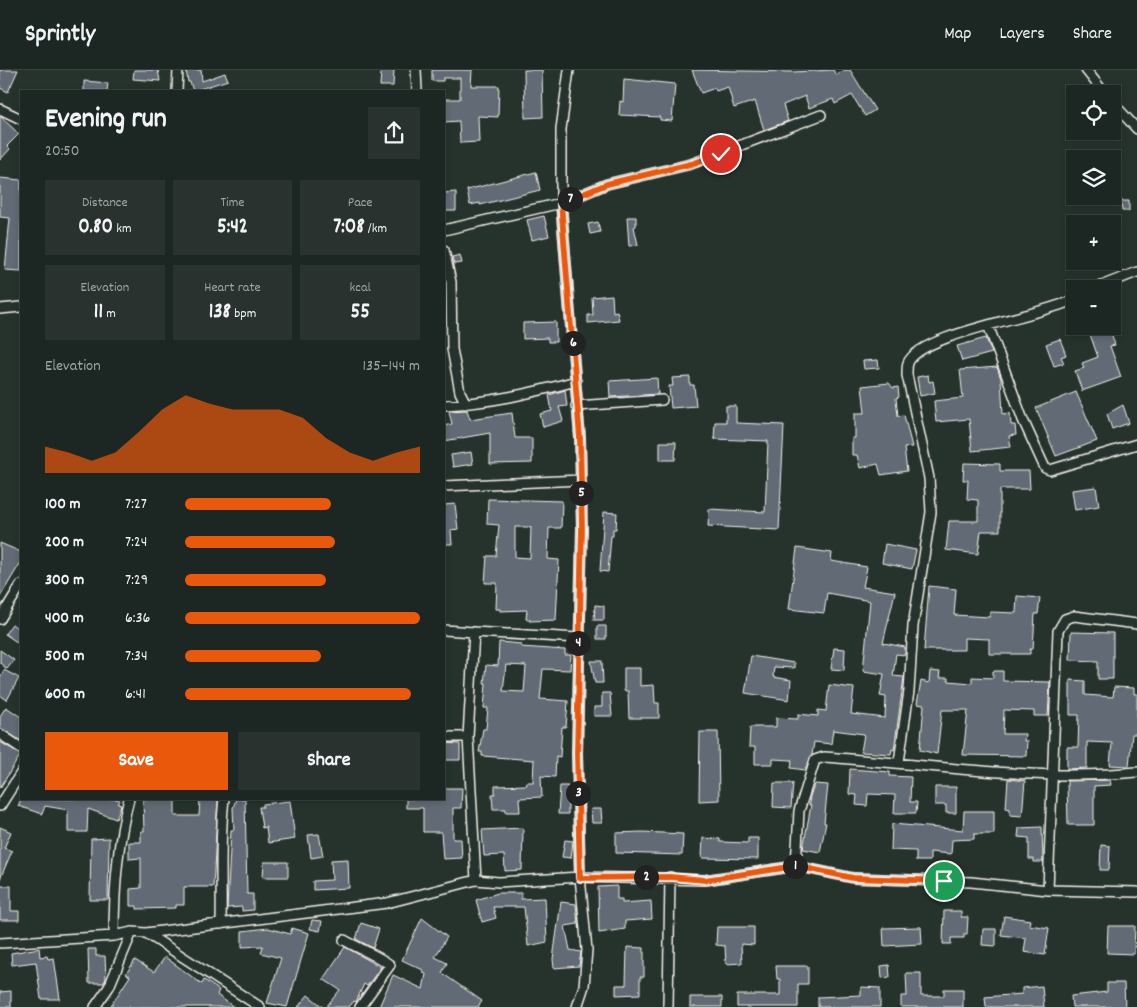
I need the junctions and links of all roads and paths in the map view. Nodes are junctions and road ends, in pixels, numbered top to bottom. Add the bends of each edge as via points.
1 (178, 70) edge
2 (416, 70) edge
3 (569, 70) edge
4 (1086, 70) edge
5 (1098, 85) edge
6 (177, 90) edge
7 (417, 90) edge
8 (0, 109) edge
9 (1121, 112) edge
10 (821, 115) dead end
11 (20, 119) edge
12 (1137, 129) edge
13 (561, 203) junction
14 (445, 230) edge
15 (445, 255) edge
16 (1137, 272) edge
17 (1116, 280) edge
18 (1066, 302) edge
19 (20, 307) edge
20 (0, 309) edge
21 (988, 325) junction
22 (576, 381) junction
23 (662, 400) dead end
24 (466, 404) junction
25 (445, 405) edge
26 (576, 406) junction
27 (1137, 444) edge
28 (581, 480) junction
29 (445, 486) edge
30 (20, 587) edge
31 (0, 619) edge
32 (1137, 624) edge
33 (445, 630) edge
34 (474, 632) junction
35 (578, 638) junction
36 (0, 734) edge
37 (445, 737) edge
38 (468, 737) junction
39 (20, 747) edge
40 (899, 762) junction
41 (1137, 772) edge
42 (1053, 775) junction
43 (20, 776) edge
44 (129, 800) edge
45 (224, 800) edge
46 (0, 806) edge
47 (796, 866) junction
48 (670, 877) junction
49 (580, 878) junction
50 (476, 880) junction
51 (1048, 890) junction
52 (1137, 892) edge
53 (221, 924) junction
54 (132, 932) junction
55 (146, 933) junction
56 (114, 936) junction
57 (344, 940) dead end
58 (0, 943) edge
59 (95, 1007) edge
60 (260, 1007) edge
61 (360, 1007) edge
62 (578, 1007) edge
63 (668, 1007) edge

1 - 6 street
2 - 7 street
3 - 13 street via 561,129
4 - 5 street
8 - 11 street
9 - 12 street
10 - 13 street via 721,154 614,182
13 - 14 street
13 - 22 street
15 - 24 street via 452,290 452,349 460,392
16 - 17 street
18 - 21 street via 1025,317
19 - 20 street
21 - 27 street via 1045,468 1050,470
21 - 40 street via 963,331 936,343 908,363 907,375 928,478 931,512 913,626 909,691
22 - 24 street via 528,394
22 - 26 street
23 - 26 street
24 - 25 street
26 - 28 street
28 - 29 street
28 - 35 street
30 - 31 street
32 - 42 street via 1074,616 1065,618 1058,631
33 - 34 street
34 - 35 street
34 - 38 street
35 - 49 street
36 - 39 street
37 - 38 street
38 - 50 street
40 - 42 street
40 - 47 street via 814,760 799,811
41 - 42 street
42 - 51 street
43 - 46 street
44 - 56 street via 122,825
45 - 53 street via 220,830
47 - 48 street via 705,880
47 - 51 street via 853,878 971,882
48 - 49 street
48 - 63 street
49 - 50 street
49 - 62 street via 587,950 584,986
50 - 53 street via 387,903
51 - 52 street
53 - 55 street
54 - 55 street
54 - 56 street
54 - 59 street via 109,987
55 - 60 street
56 - 58 street
57 - 61 street via 390,965

